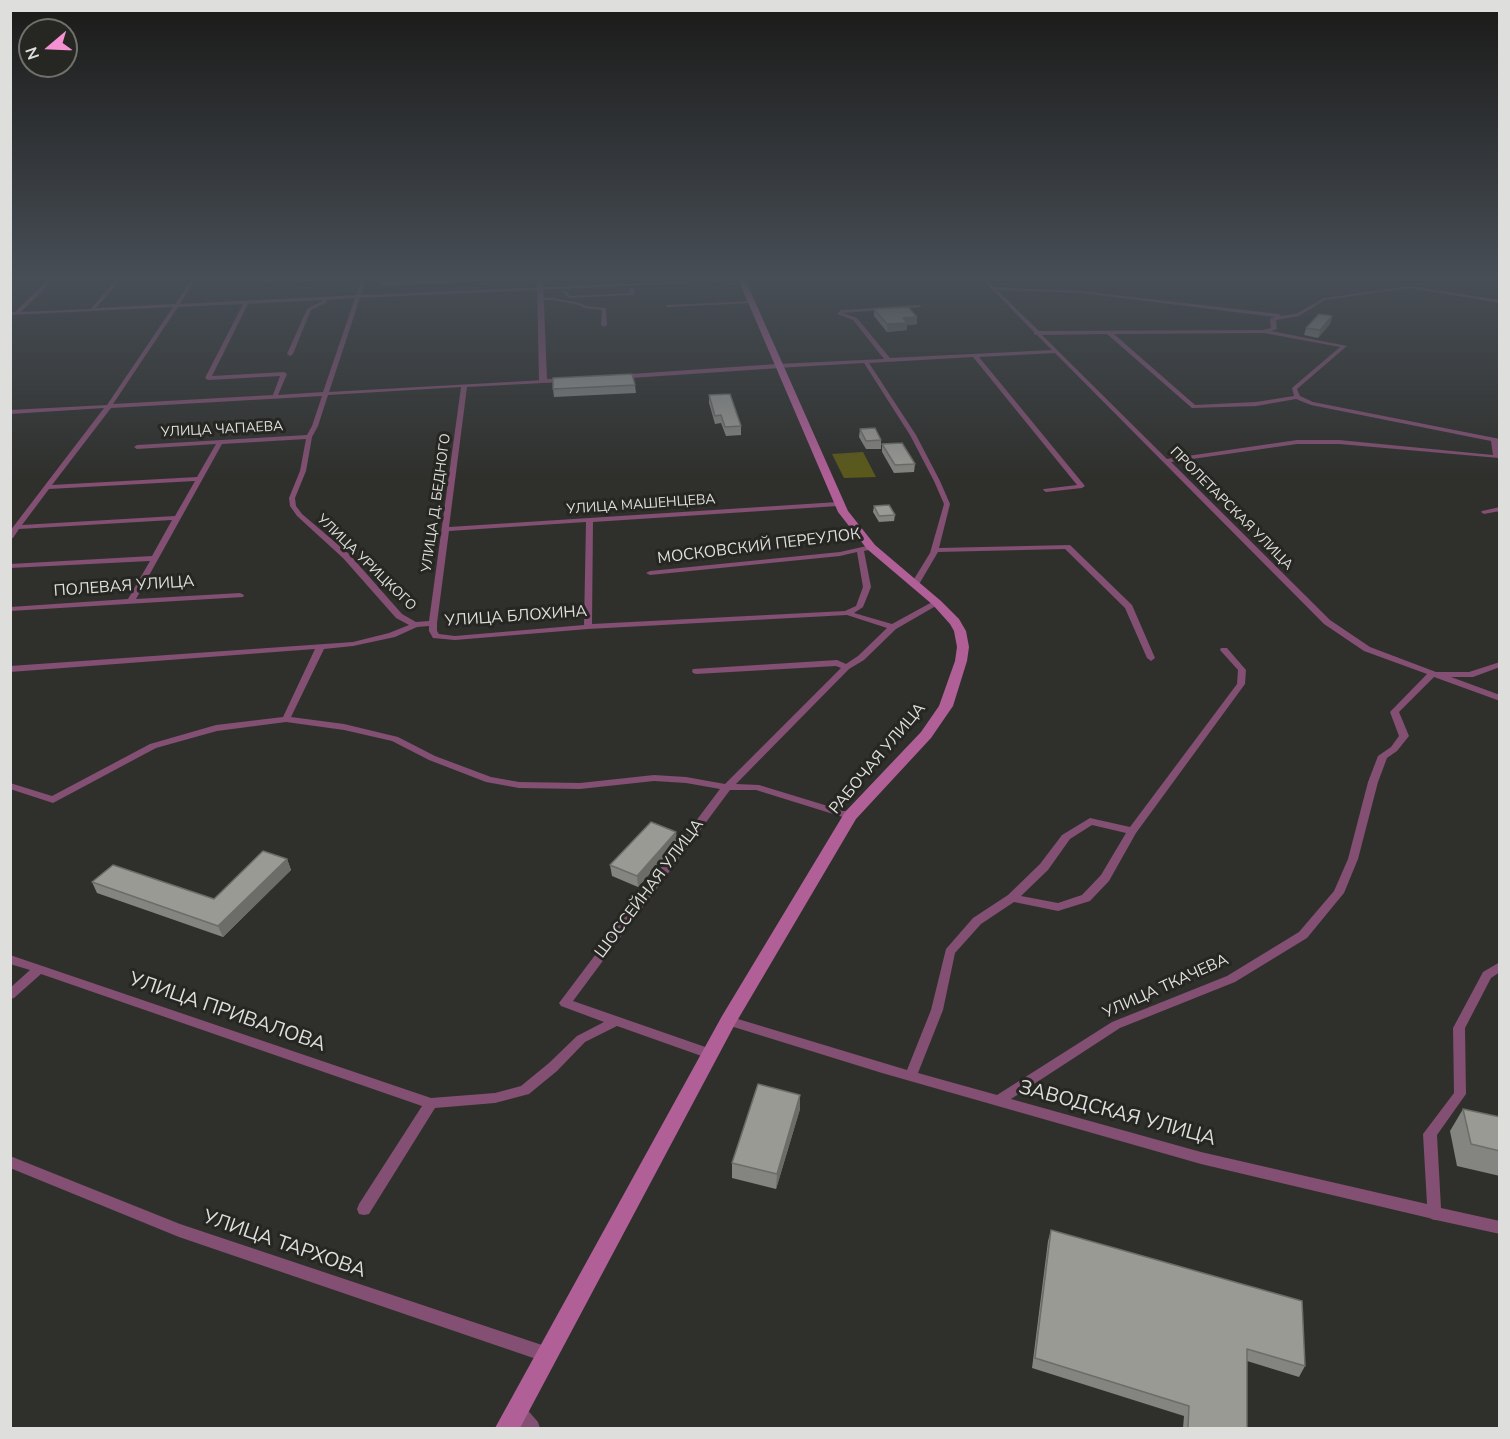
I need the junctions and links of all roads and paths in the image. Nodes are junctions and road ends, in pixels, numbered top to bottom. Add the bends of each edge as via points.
1 (148, 346) edge
2 (224, 346) edge
3 (293, 346) edge
4 (341, 346) edge
5 (542, 346) edge
6 (769, 346) edge
7 (877, 346) edge
8 (1051, 346) edge
9 (1123, 346) edge
10 (1344, 346) edge
11 (1057, 351) junction
12 (290, 354) dead end
13 (975, 356) junction
14 (888, 360) junction
15 (865, 362) junction
16 (777, 366) junction
17 (611, 377) edge
18 (577, 379) edge
19 (543, 381) junction
20 (464, 386) junction
21 (325, 394) junction
22 (275, 396) junction
23 (1297, 397) junction
24 (109, 406) junction
25 (10, 412) edge
26 (309, 437) junction
27 (1497, 440) edge
28 (220, 442) junction
29 (136, 447) dead end
30 (1166, 461) junction
31 (199, 480) junction
32 (48, 487) junction
33 (1046, 490) dead end
34 (838, 504) junction
35 (1500, 508) edge
36 (1484, 512) dead end
37 (177, 518) junction
38 (590, 520) junction
39 (18, 527) junction
40 (445, 529) junction
41 (10, 536) edge
42 (871, 547) junction
43 (860, 550) junction
44 (935, 550) junction
45 (155, 558) junction
46 (10, 566) edge
47 (650, 573) dead end
48 (915, 584) junction
49 (240, 595) dead end
50 (130, 602) junction
51 (938, 603) junction
52 (10, 609) edge
53 (847, 613) junction
54 (433, 623) junction
55 (415, 625) junction
56 (588, 627) junction
57 (893, 627) junction
58 (321, 646) junction
59 (1224, 650) dead end
60 (1151, 658) dead end
61 (1500, 664) edge
62 (846, 667) junction
63 (10, 669) edge
64 (696, 671) dead end
65 (1432, 674) junction
66 (1500, 698) edge
67 (286, 719) junction
68 (10, 786) edge
69 (727, 787) junction
70 (850, 816) junction
71 (1132, 831) junction
72 (1012, 898) junction
73 (10, 959) edge
74 (1500, 966) edge
75 (39, 969) junction
76 (10, 995) edge
77 (728, 1021) junction
78 (615, 1022) junction
79 (710, 1054) junction
80 (911, 1076) junction
81 (998, 1101) junction
82 (431, 1103) junction
83 (10, 1162) edge
84 (364, 1209) dead end
85 (1434, 1214) junction
86 (1500, 1228) edge
87 (549, 1355) junction
88 (512, 1419) edge
89 (532, 1428) edge

1 - 24 street
2 - 22 street via 208,378 284,374
3 - 12 street
4 - 21 street, УЛИЦА УРИЦКОГО
5 - 19 street
6 - 16 main road, РАБОЧАЯ УЛИЦА
7 - 14 street
8 - 11 street, ПРОЛЕТАРСКАЯ УЛИЦА
9 - 23 street via 1194,407 1256,404
10 - 23 street via 1294,389
11 - 13 street
11 - 30 street, ПРОЛЕТАРСКАЯ УЛИЦА
13 - 14 street
13 - 33 street via 1082,486
14 - 15 street
15 - 16 street
15 - 44 street via 913,435 947,504
16 - 17 street
16 - 34 main road, РАБОЧАЯ УЛИЦА
18 - 19 street
19 - 20 street
20 - 21 street
20 - 40 street, УЛИЦА Д. БЕДНОГО
21 - 22 street
21 - 26 street, УЛИЦА УРИЦКОГО
22 - 24 street
23 - 27 street
24 - 25 street
24 - 32 street
26 - 28 street, УЛИЦА ЧАПАЕВА
26 - 55 street, УЛИЦА УРИЦКОГО via 293,506 346,556 399,616
27 - 30 street via 1497,457 1339,442 1297,442
28 - 29 street, УЛИЦА ЧАПАЕВА
28 - 31 street
30 - 65 street, ПРОЛЕТАРСКАЯ УЛИЦА via 1327,622 1367,649
31 - 32 street
31 - 37 street
32 - 39 street
34 - 38 street, УЛИЦА МАШЕНЦЕВА
34 - 42 main road, РАБОЧАЯ УЛИЦА
35 - 36 street
37 - 39 street
37 - 45 street
38 - 40 street, УЛИЦА МАШЕНЦЕВА
38 - 56 street
39 - 41 street
40 - 54 street, УЛИЦА Д. БЕДНОГО
42 - 43 street, МОСКОВСКИЙ ПЕРЕУЛОК
42 - 48 main road, РАБОЧАЯ УЛИЦА
43 - 47 street, МОСКОВСКИЙ ПЕРЕУЛОК
43 - 53 street via 867,588 859,607
44 - 48 street
44 - 60 street via 1067,548 1129,607
45 - 46 street
45 - 50 street
48 - 51 main road, РАБОЧАЯ УЛИЦА
49 - 50 street, ПОЛЕВАЯ УЛИЦА
50 - 52 street, ПОЛЕВАЯ УЛИЦА
51 - 57 street, ШОССЕЙНАЯ УЛИЦА
51 - 70 main road, РАБОЧАЯ УЛИЦА via 955,622 963,646 962,661 946,706 926,735
53 - 56 street, УЛИЦА БЛОХИНА
53 - 57 street, УЛИЦА БЛОХИНА
54 - 55 street, УЛИЦА БЛОХИНА
54 - 56 street, УЛИЦА БЛОХИНА via 433,631 442,638
55 - 58 street, УЛИЦА БЛОХИНА via 374,641
57 - 62 street, ШОССЕЙНАЯ УЛИЦА
58 - 63 street, УЛИЦА БЛОХИНА
58 - 67 street
59 - 71 street via 1242,670 1241,684
61 - 65 street via 1470,675
62 - 64 street via 837,663
62 - 69 street, ШОССЕЙНАЯ УЛИЦА
65 - 66 street, ПРОЛЕТАРСКАЯ УЛИЦА
65 - 81 street, УЛИЦА ТКАЧЕВА via 1394,712 1404,736 1383,756 1339,893 1303,935 1231,979 1116,1025
67 - 68 street via 216,728 153,746 53,800
67 - 69 street via 372,732 489,780 519,785 580,786 654,778
69 - 70 street via 756,787
69 - 78 street, ШОССЕЙНАЯ УЛИЦА via 565,1003
70 - 77 main road, РАБОЧАЯ УЛИЦА
71 - 72 street via 1090,821 1066,837 1044,867
71 - 72 street via 1105,878 1086,898 1058,907
72 - 80 street via 977,921 950,952 937,1010
73 - 75 street, УЛИЦА ПРИВАЛОВА
74 - 85 street via 1486,975 1459,1028 1460,1094 1430,1134
75 - 76 street
75 - 82 street, УЛИЦА ПРИВАЛОВА
77 - 79 main road
77 - 80 street, ЗАВОДСКАЯ УЛИЦА
78 - 79 street, ШОССЕЙНАЯ УЛИЦА
78 - 82 street via 581,1039 525,1090 495,1098
79 - 87 main road
80 - 81 street, ЗАВОДСКАЯ УЛИЦА
81 - 85 street, ЗАВОДСКАЯ УЛИЦА via 1201,1158
82 - 84 street
83 - 87 street, УЛИЦА ТАРХОВА via 179,1230
85 - 86 street, ЗАВОДСКАЯ УЛИЦА
87 - 88 main road
88 - 89 street

